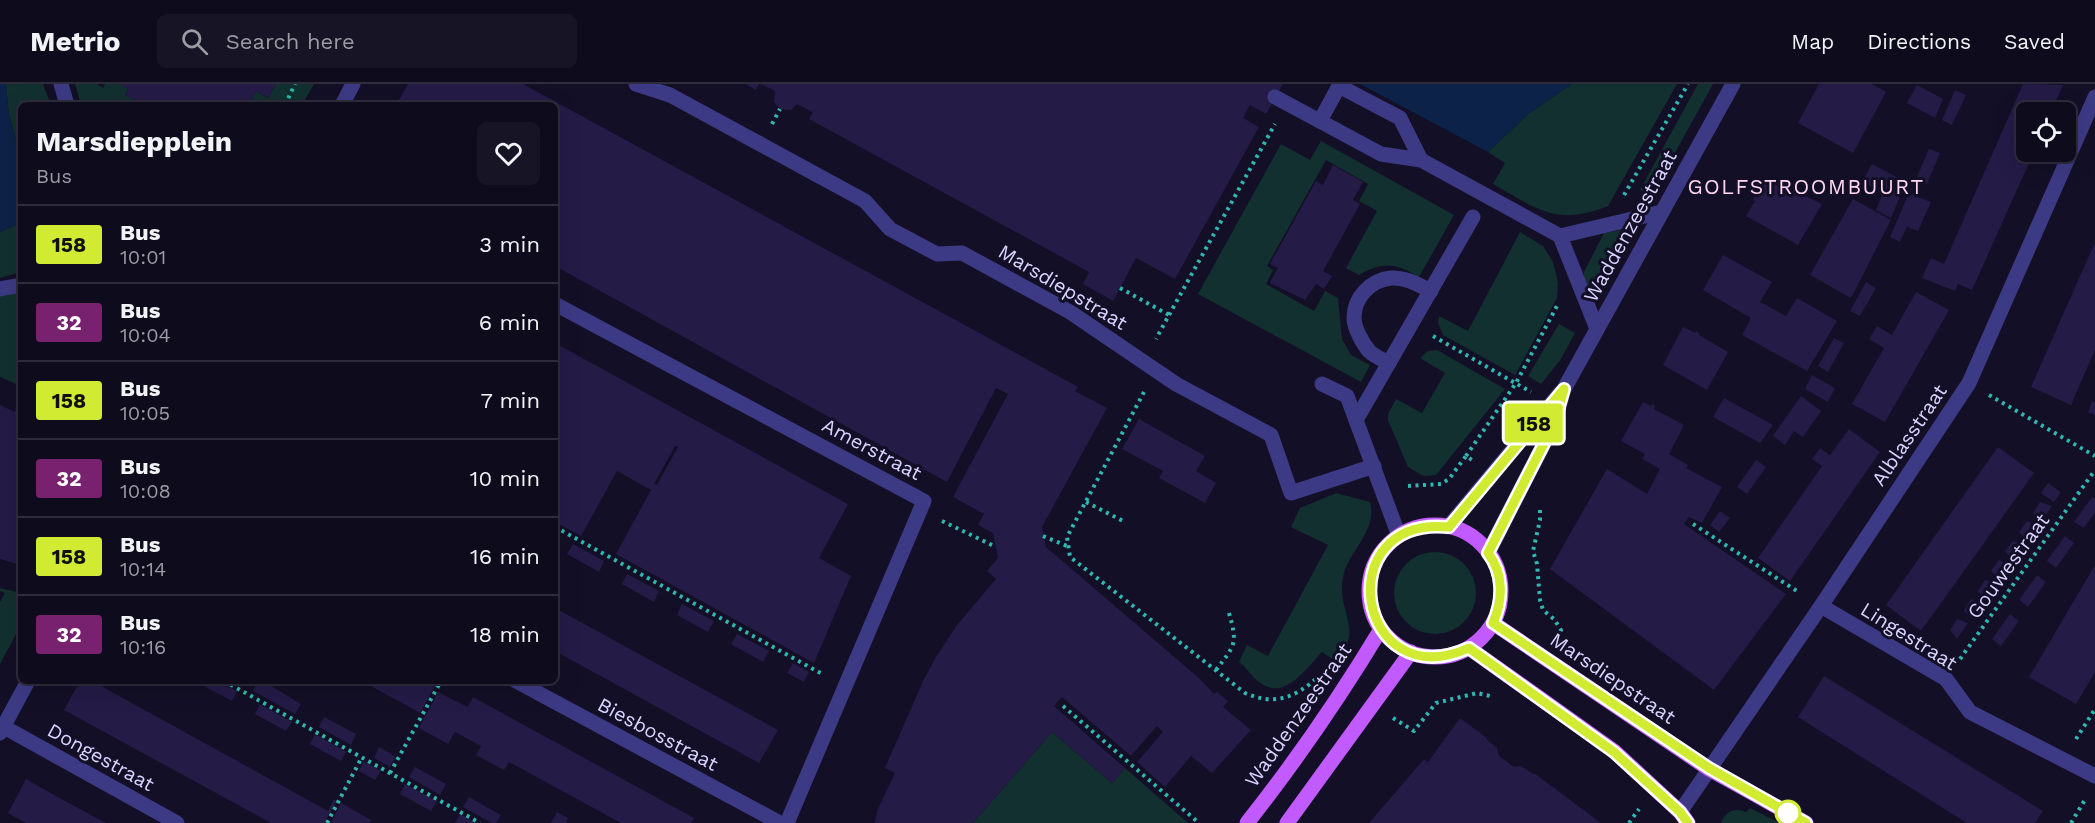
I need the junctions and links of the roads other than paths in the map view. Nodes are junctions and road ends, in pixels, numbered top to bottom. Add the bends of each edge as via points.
1 (61, 84) edge
2 (353, 84) edge
3 (636, 84) edge
4 (1733, 84) edge
5 (1275, 97) dead end
6 (2095, 97) edge
7 (66, 102) edge
8 (344, 102) edge
9 (1320, 121) junction
10 (1421, 160) junction
11 (1662, 212) junction
12 (1473, 217) dead end
13 (1560, 236) junction
14 (18, 286) edge
15 (0, 289) edge
16 (1431, 291) junction
17 (558, 306) edge
18 (1597, 329) junction
19 (1389, 363) junction
20 (1322, 384) dead end
21 (1564, 389) junction
22 (1356, 420) junction
23 (1374, 466) junction
24 (1449, 527) junction
25 (1399, 536) junction
26 (1488, 553) junction
27 (1821, 606) junction
28 (1493, 623) junction
29 (1381, 629) junction
30 (1469, 648) junction
31 (1411, 652) junction
32 (26, 684) edge
33 (522, 684) edge
34 (2, 730) edge
35 (1709, 768) junction
36 (2095, 776) edge
37 (1684, 817) edge
38 (177, 823) edge
39 (780, 823) edge
40 (787, 823) edge
41 (1247, 823) edge
42 (1287, 823) edge
43 (1806, 823) edge

1 - 7 street
2 - 8 street
3 - 23 street, Marsdiepstraat via 670,95 865,201 890,229 937,254 962,253 1070,312 1176,384 1271,435 1291,493
4 - 11 street, Waddenzeestraat
5 - 9 street
6 - 27 street, Alblasstraat via 1969,383
9 - 10 street via 1381,154
9 - 10 street via 1340,86 1400,118
10 - 13 street
11 - 13 street
11 - 18 street, Waddenzeestraat
12 - 16 street
13 - 18 street
14 - 15 street
16 - 19 street
16 - 19 street via 1408,280 1391,278 1374,283 1359,296 1354,319 1361,339 1371,353
17 - 40 street, Amerstraat via 924,501
18 - 21 street, Waddenzeestraat
19 - 22 street
20 - 22 street via 1347,396
21 - 24 street, Waddenzeestraat
21 - 26 street, Waddenzeestraat via 1554,424
22 - 23 street
23 - 25 street
24 - 25 main road via 1421,527
24 - 26 main road via 1473,537
25 - 29 main road via 1382,553 1370,582 1371,607
26 - 28 main road via 1499,574 1501,589
27 - 35 street, Alblasstraat
27 - 36 street, Lingestraat via 1946,679 1970,712
28 - 30 main road
28 - 35 main road, Marsdiepstraat
29 - 31 main road via 1392,642
29 - 41 main road, Waddenzeestraat via 1288,772
30 - 31 main road via 1439,657
30 - 37 main road via 1614,752
31 - 42 main road
32 - 34 street
33 - 39 street, Biesbosstraat
34 - 38 street, Dongestraat
35 - 37 street
35 - 43 main road, Marsdiepstraat

